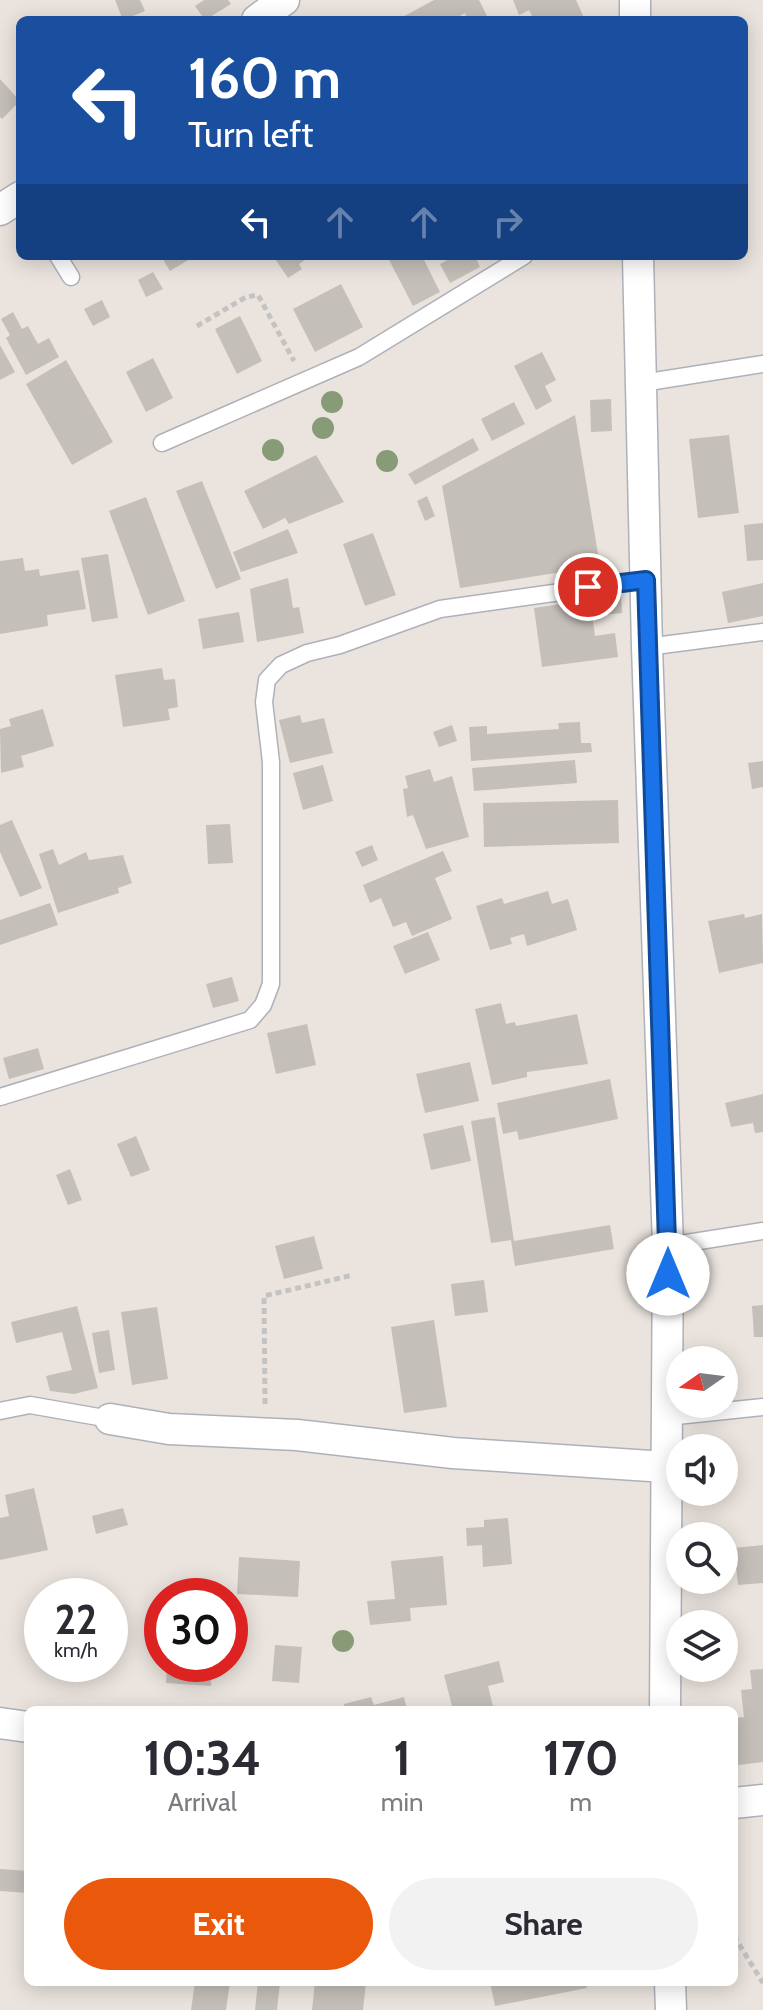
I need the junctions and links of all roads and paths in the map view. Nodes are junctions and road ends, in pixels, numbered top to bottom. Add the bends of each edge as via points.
1 (284, 0) edge
2 (262, 16) edge
3 (60, 260) edge
4 (517, 260) edge
5 (638, 260) edge
6 (71, 277) dead end
7 (197, 326) dead end
8 (763, 364) edge
9 (306, 383) junction
10 (642, 383) junction
11 (162, 443) dead end
12 (646, 580) junction
13 (763, 632) edge
14 (647, 647) junction
15 (0, 1097) edge
16 (763, 1231) edge
17 (668, 1246) junction
18 (353, 1275) dead end
19 (667, 1346) edge
20 (763, 1407) edge
21 (738, 1410) edge
22 (0, 1411) edge
23 (110, 1419) joint
24 (266, 1433) junction
25 (666, 1467) joint
26 (665, 1706) edge
27 (0, 1723) edge
28 (24, 1726) edge
29 (763, 1800) edge
30 (738, 1803) edge
31 (738, 1942) edge
32 (763, 1983) edge
33 (670, 1986) edge
34 (671, 2010) edge

1 - 2 street
3 - 6 lane
4 - 9 lane via 359,357
5 - 10 street
7 - 9 path via 258,295
8 - 10 lane
9 - 11 lane
10 - 12 street
12 - 14 street
12 - 15 lane via 440,609 281,665 267,680 264,702 271,762 271,984 263,1005 250,1020
13 - 14 lane
14 - 17 street
16 - 17 lane
17 - 19 street
18 - 24 path via 264,1296
20 - 21 lane
22 - 23 lane via 30,1405
23 - 24 street via 169,1429
24 - 25 street via 453,1453
25 - 26 street
27 - 28 street
29 - 30 street
31 - 32 path
33 - 34 street

